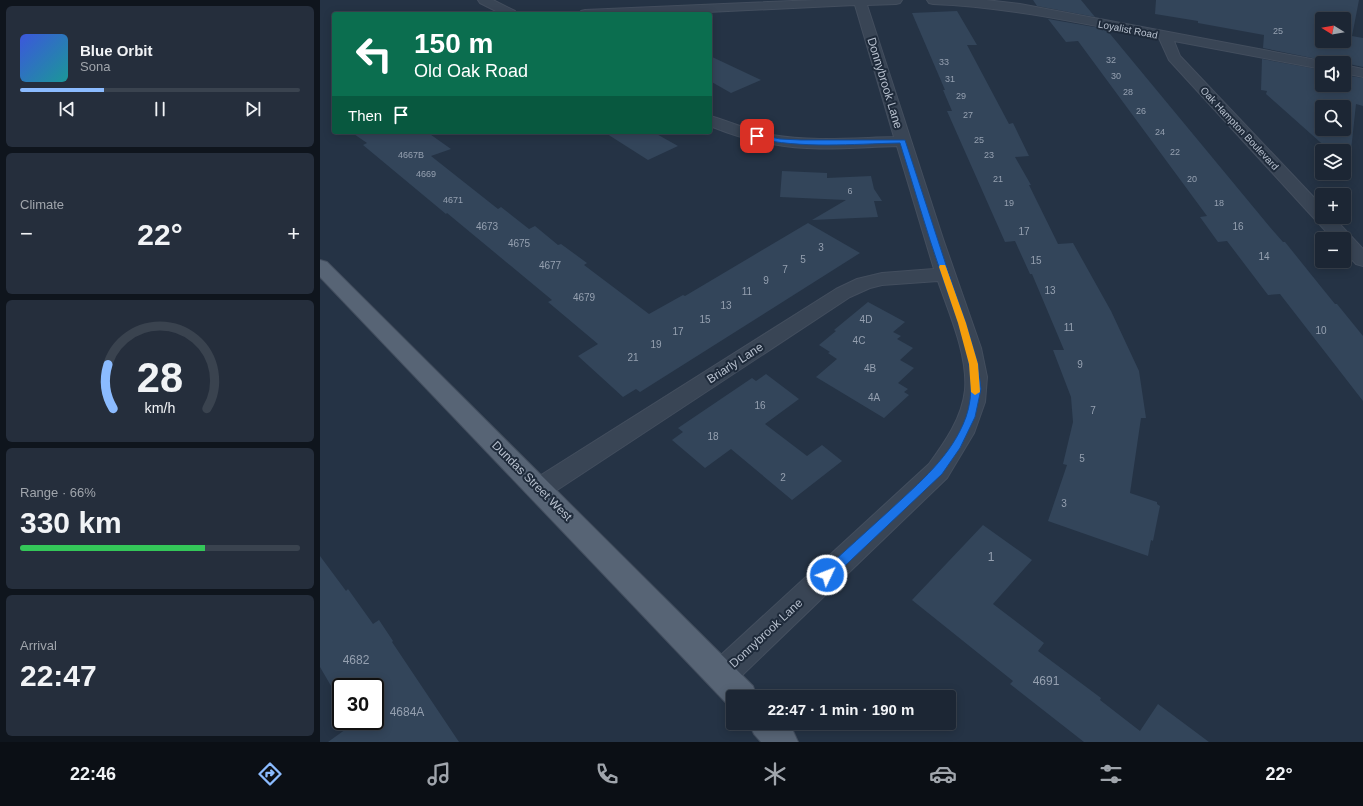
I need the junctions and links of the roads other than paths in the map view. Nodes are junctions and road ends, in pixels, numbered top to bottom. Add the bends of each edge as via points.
1 (484, 0) edge
2 (896, 0) edge
3 (933, 0) edge
4 (860, 1) junction
5 (507, 12) edge
6 (627, 12) edge
7 (1165, 36) junction
8 (1315, 64) edge
9 (1351, 70) edge
10 (1363, 73) edge
11 (712, 122) edge
12 (903, 141) junction
13 (1315, 209) edge
14 (1329, 224) edge
15 (1337, 232) edge
16 (1351, 247) edge
17 (1363, 260) edge
18 (320, 266) edge
19 (945, 274) junction
20 (539, 488) junction
21 (721, 675) junction
22 (735, 690) edge
23 (771, 730) edge
24 (782, 742) edge

1 - 5 street
2 - 4 street
3 - 7 street, Loyalist Road via 1014,7
4 - 6 street
4 - 12 street, Donnybrook Lane
7 - 8 street, Loyalist Road
7 - 13 street, Oak Hampton Boulevard via 1174,57
9 - 10 street
11 - 12 street via 780,141
12 - 19 street, Donnybrook Lane
14 - 15 street, Oak Hampton Boulevard
16 - 17 street, Oak Hampton Boulevard
18 - 20 main road, Dundas Street West
19 - 20 street, Briarly Lane via 882,279 864,283 843,293
19 - 21 street, Donnybrook Lane via 964,330 973,364 976,389 971,417 956,445 938,471
20 - 21 main road, Dundas Street West
21 - 22 main road, Dundas Street West
23 - 24 main road

